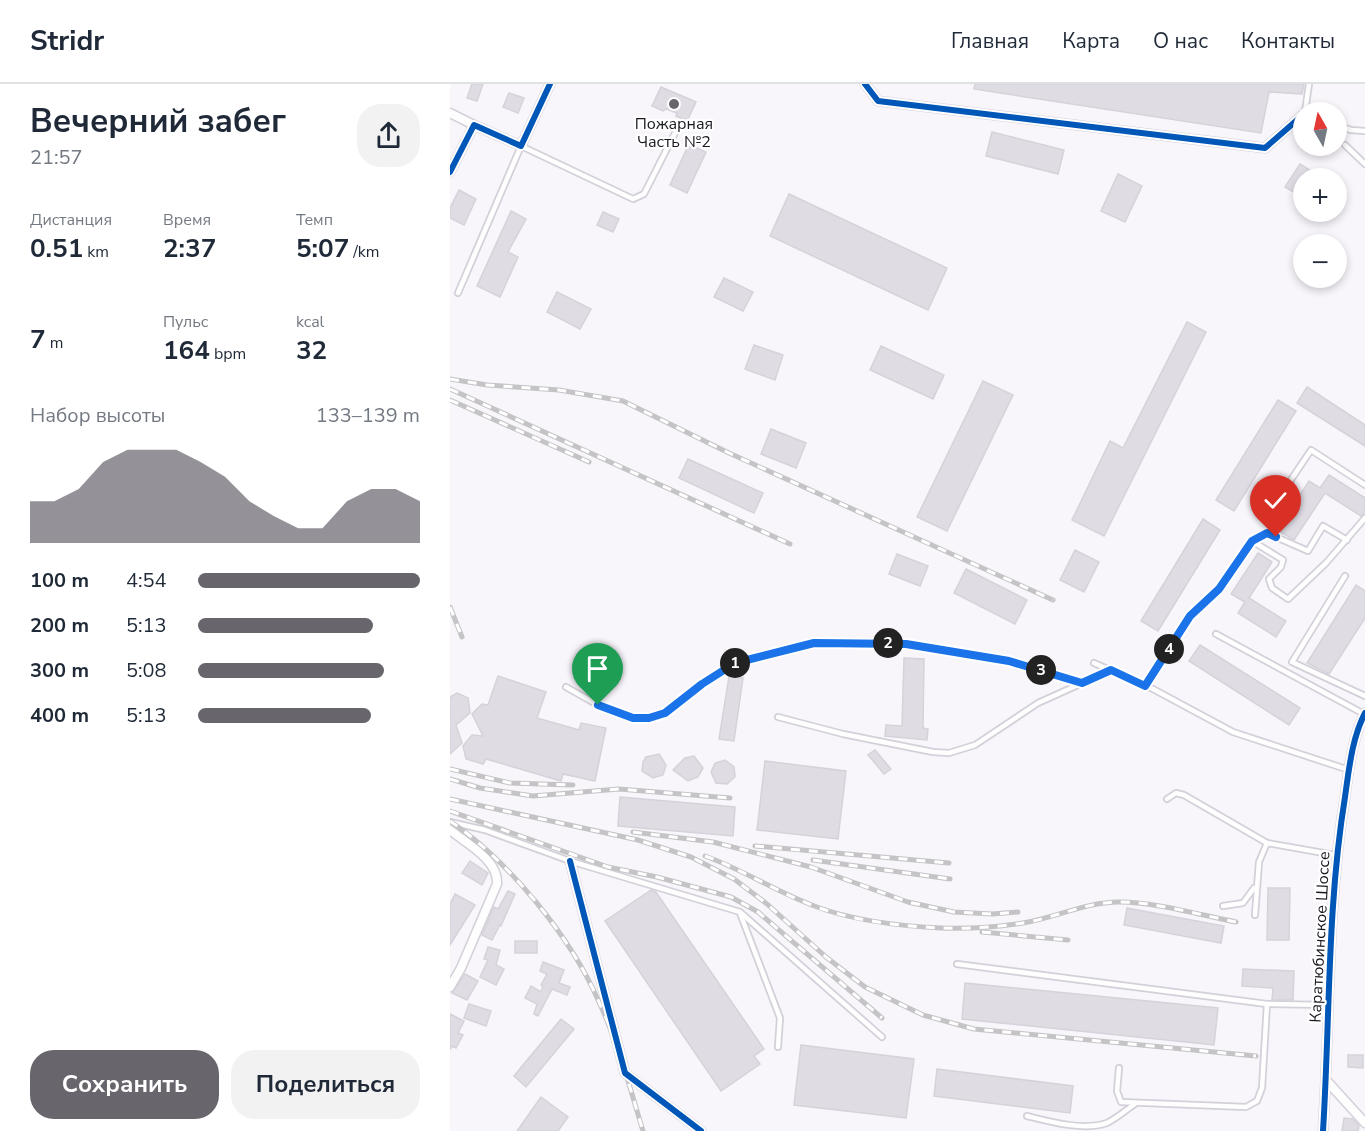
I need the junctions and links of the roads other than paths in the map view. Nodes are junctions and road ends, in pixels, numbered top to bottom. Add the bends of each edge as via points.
1 (550, 84) edge
2 (865, 84) edge
3 (1309, 84) edge
4 (1306, 102) edge
5 (450, 113) edge
6 (1293, 123) edge
7 (474, 125) junction
8 (1347, 129) edge
9 (1365, 131) edge
10 (675, 133) dead end
11 (521, 146) junction
12 (1347, 147) edge
13 (1365, 164) edge
14 (450, 172) edge
15 (458, 293) dead end
16 (1365, 485) edge
17 (1266, 517) dead end
18 (1365, 518) edge
19 (1347, 540) junction
20 (1252, 541) junction
21 (1346, 576) dead end
22 (1216, 634) dead end
23 (1094, 663) dead end
24 (1111, 670) junction
25 (1082, 683) junction
26 (1145, 686) junction
27 (566, 687) dead end
28 (1365, 696) edge
29 (1365, 714) edge
30 (778, 717) dead end
31 (1349, 770) junction
32 (1167, 799) dead end
33 (450, 822) edge
34 (450, 830) edge
35 (1267, 843) junction
36 (1335, 855) junction
37 (570, 861) junction
38 (1256, 883) junction
39 (1223, 906) dead end
40 (740, 912) junction
41 (1255, 915) dead end
42 (957, 964) dead end
43 (450, 987) edge
44 (1267, 1004) junction
45 (1329, 1005) junction
46 (882, 1037) dead end
47 (778, 1047) dead end
48 (1119, 1068) dead end
49 (1326, 1080) junction
50 (1135, 1104) junction
51 (1027, 1116) dead end
52 (1365, 1123) edge
53 (701, 1131) edge
54 (1323, 1131) edge

1 - 11 street
2 - 6 street via 878,101 1264,148
3 - 4 lane
5 - 7 street
7 - 11 street
7 - 14 street
8 - 9 lane
10 - 11 lane via 644,194 633,199
11 - 15 lane
12 - 13 lane
16 - 17 lane via 1311,450
18 - 19 lane
19 - 20 lane via 1323,526 1308,551 1267,533
19 - 20 lane via 1288,600 1272,588 1269,579 1283,560
20 - 26 lane via 1219,589 1190,616
21 - 28 lane via 1292,662
22 - 29 lane
23 - 24 lane
24 - 25 lane
24 - 26 lane
25 - 27 lane via 1009,661 906,644 814,643 735,663 665,713 649,718 615,712
25 - 30 lane via 1038,703 975,745 949,753 843,734
26 - 31 lane via 1233,732
29 - 31 street, Каратюбинское Шоссе via 1359,724
31 - 36 street, Каратюбинское Шоссе
32 - 35 lane via 1176,793 1184,795
33 - 37 lane via 485,830
34 - 43 street via 493,865 498,876
35 - 36 lane
35 - 38 lane
36 - 45 street, Каратюбинское Шоссе
37 - 40 lane
37 - 53 street via 625,1073
38 - 39 lane via 1244,903
38 - 41 lane
40 - 46 lane
40 - 47 lane via 780,1018
42 - 44 lane
44 - 45 lane
44 - 50 lane via 1262,1088 1257,1101 1246,1107
45 - 49 street, Каратюбинское Шоссе
48 - 50 lane via 1117,1091 1121,1102
49 - 52 street
49 - 54 street, Каратюбинское Шоссе
50 - 51 lane via 1105,1124 1088,1127 1067,1127

